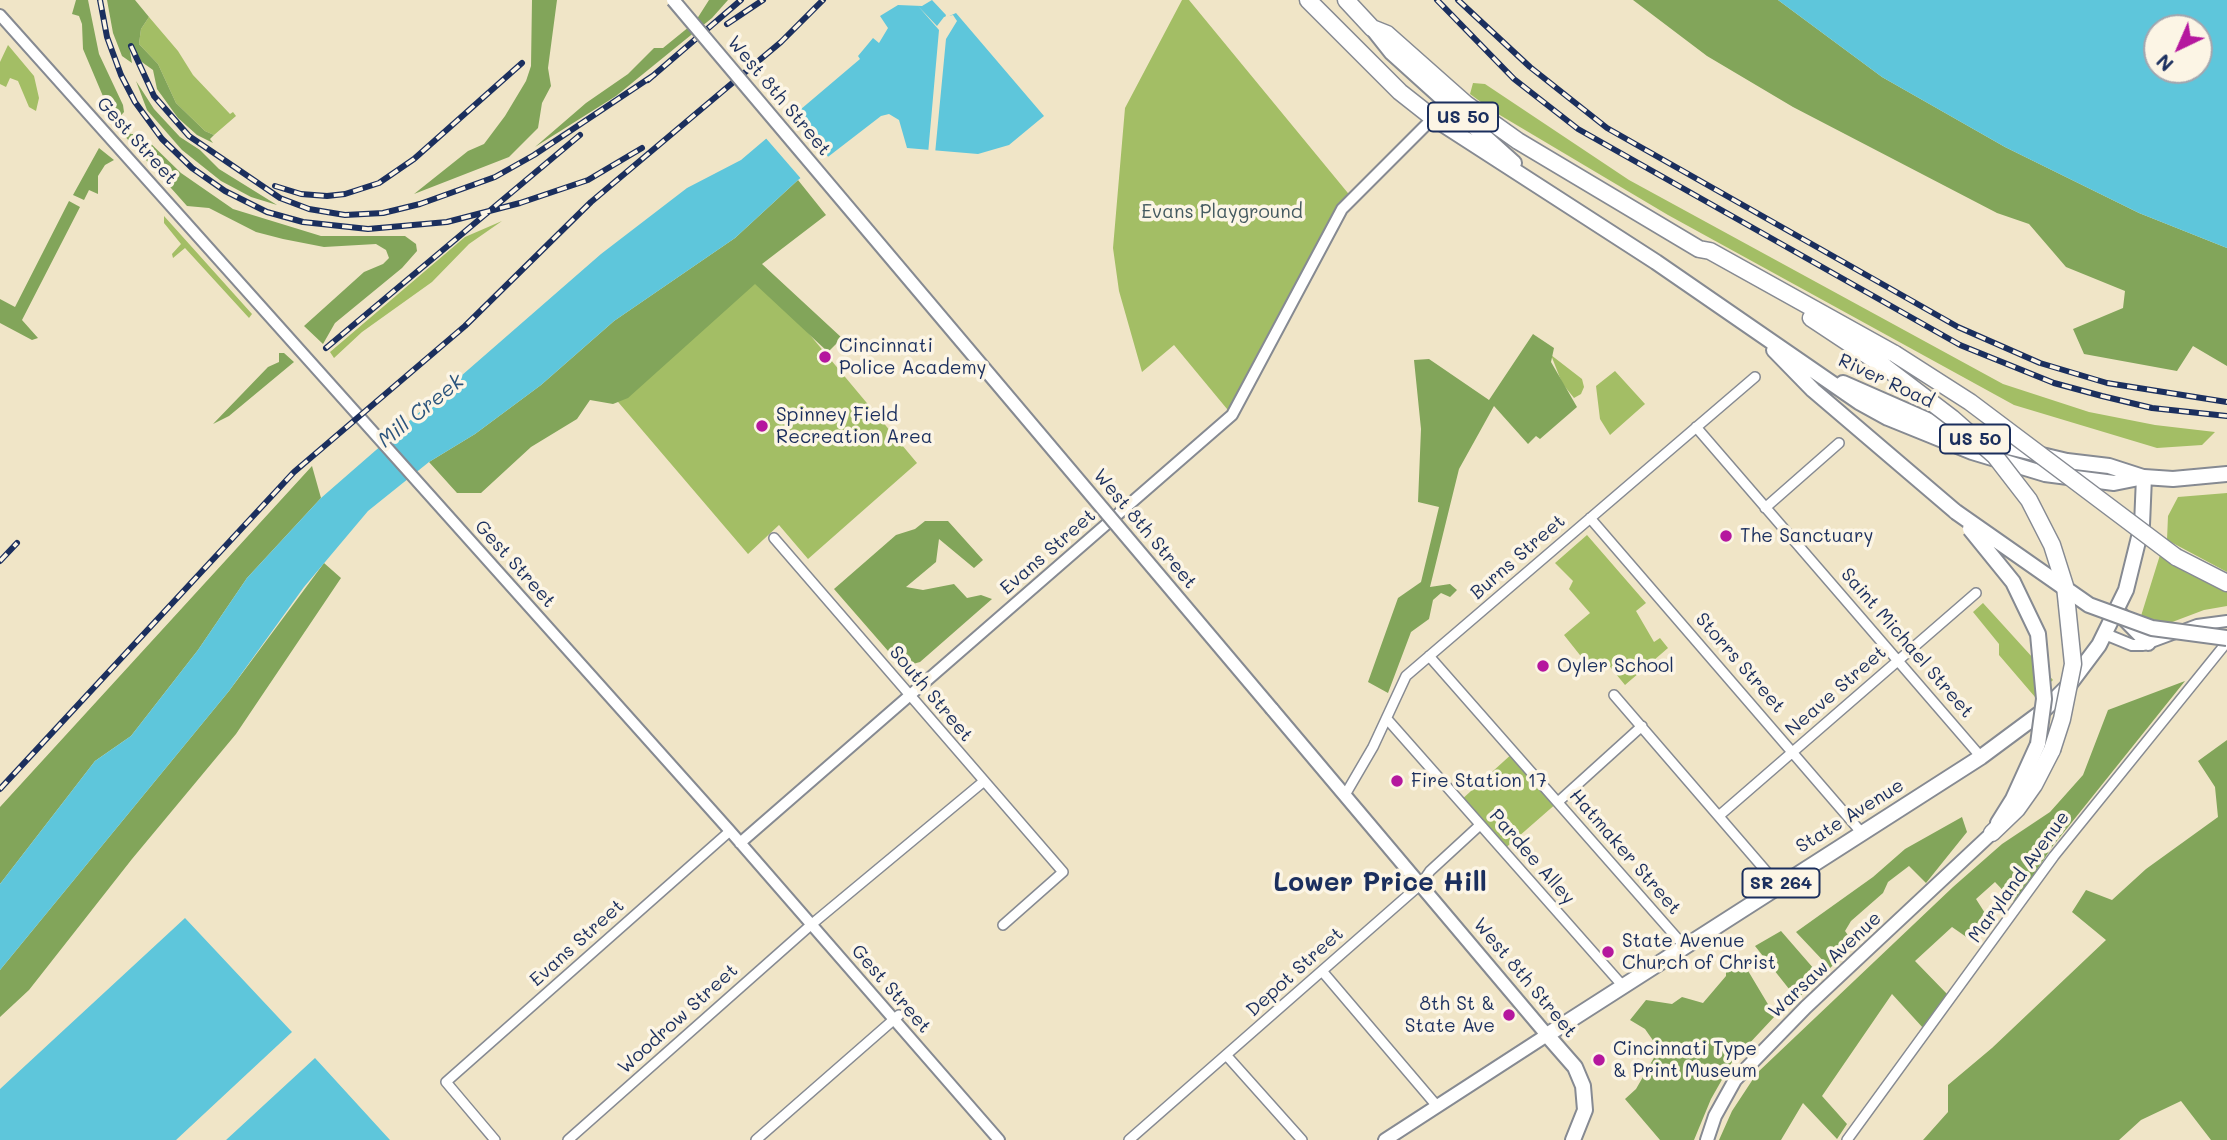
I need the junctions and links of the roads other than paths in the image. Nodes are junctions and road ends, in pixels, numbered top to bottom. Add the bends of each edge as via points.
1 (673, 0) edge
2 (1308, 0) edge
3 (1346, 0) edge
4 (0, 15) edge
5 (1394, 48) junction
6 (1433, 118) junction
7 (1535, 183) junction
8 (1751, 327) junction
9 (1890, 360) junction
10 (1755, 377) dead end
11 (1696, 427) junction
12 (1839, 443) dead end
13 (2227, 474) edge
14 (2144, 477) junction
15 (1765, 508) junction
16 (1956, 512) junction
17 (1591, 519) junction
18 (774, 538) dead end
19 (2227, 583) edge
20 (1976, 593) dead end
21 (2117, 610) junction
22 (2227, 621) edge
23 (2105, 634) junction
24 (2227, 640) edge
25 (2148, 643) junction
26 (1429, 656) junction
27 (1899, 659) junction
28 (1614, 695) dead end
29 (910, 696) junction
30 (1387, 719) junction
31 (1642, 726) junction
32 (2045, 747) junction
33 (1795, 751) junction
34 (1981, 757) junction
35 (983, 782) junction
36 (1345, 795) junction
37 (1558, 802) junction
38 (1720, 816) junction
39 (1480, 825) junction
40 (730, 831) junction
41 (1861, 832) junction
42 (1992, 833) joint
43 (740, 843) junction
44 (1421, 884) junction
45 (1778, 885) junction
46 (812, 924) junction
47 (1003, 925) dead end
48 (1684, 946) junction
49 (1322, 971) junction
50 (1622, 985) junction
51 (897, 1017) junction
52 (1547, 1035) junction
53 (1227, 1056) junction
54 (1437, 1106) junction
55 (495, 1140) edge
56 (568, 1140) edge
57 (756, 1140) edge
58 (999, 1140) edge
59 (1129, 1140) edge
60 (1302, 1140) edge
61 (1385, 1140) edge
62 (1573, 1140) edge
63 (1707, 1140) edge
64 (1847, 1140) edge

1 - 36 main road, West 8th Street, bridge
2 - 6 highway, US 50
3 - 5 highway
4 - 40 street, Gest Street
5 - 7 main road, River Road / US 50
5 - 9 highway via 1499,129 1720,265
6 - 7 main road, River Road / US 50
6 - 29 street, Evans Street via 1342,209 1232,415
7 - 8 main road, River Road / US 50
8 - 14 main road, River Road / US 50 via 1871,410 1972,452 2045,474 2084,480 2113,483
8 - 16 main road via 1858,429
9 - 19 highway, bridge via 1969,402 2176,557
9 - 32 highway, bridge via 1995,456 2029,500 2052,544 2065,586 2073,638 2068,695
10 - 11 street, Burns Street
11 - 15 street, Saint Michael Street
11 - 17 street, Burns Street
12 - 15 street
13 - 14 main road, River Road / US 50
14 - 21 main road, State Avenue / SR 264 via 2137,556
15 - 27 street, Saint Michael Street
16 - 24 main road, bridge via 2089,605 2152,628
16 - 32 main road, bridge via 2013,582 2038,634
17 - 26 street, Burns Street
17 - 33 street, Storrs Street
18 - 29 street, South Street
20 - 27 street, Neave Street
21 - 23 main road, State Avenue / SR 264
21 - 25 main road
22 - 25 street via 2197,625
23 - 25 street via 2132,645
23 - 34 main road, State Avenue / SR 264 via 2069,685 2043,711
24 - 64 street, Maryland Avenue via 2054,856
26 - 30 street, Burns Street via 1406,676
26 - 37 street, Hatmaker Street
27 - 33 street, Neave Street
27 - 34 street, Saint Michael Street
28 - 31 street
29 - 35 street, South Street
29 - 43 street, Evans Street
30 - 36 street, Burns Street
30 - 39 street, Pardee Alley
31 - 37 street
31 - 38 street
32 - 42 highway via 2022,801
33 - 38 street, Neave Street
33 - 41 street, Storrs Street
34 - 41 main road, State Avenue / SR 264
35 - 46 street, Woodrow Street
35 - 47 street, South Street via 1063,872
36 - 44 main road, West 8th Street
37 - 48 street, Hatmaker Street
38 - 45 street
39 - 44 street, Depot Street
39 - 50 street, Pardee Alley
40 - 43 street, Gest Street
40 - 55 street, Evans Street via 446,1082
41 - 45 main road, State Avenue / SR 264
42 - 63 main road, Warsaw Avenue via 1741,1074 1725,1096
43 - 46 street, Gest Street
44 - 49 street, Depot Street
44 - 52 main road, West 8th Street
45 - 48 main road, State Avenue / SR 264
46 - 51 street, Gest Street
46 - 56 street, Woodrow Street
48 - 50 main road, State Avenue / SR 264
49 - 53 street, Depot Street
49 - 54 street
50 - 52 main road, State Avenue / SR 264
51 - 57 street
51 - 58 street, Gest Street
52 - 54 main road, State Avenue
52 - 62 main road, West 8th Street via 1575,1067 1583,1086 1585,1110
53 - 59 street, Depot Street
53 - 60 street
54 - 61 main road, State Avenue

